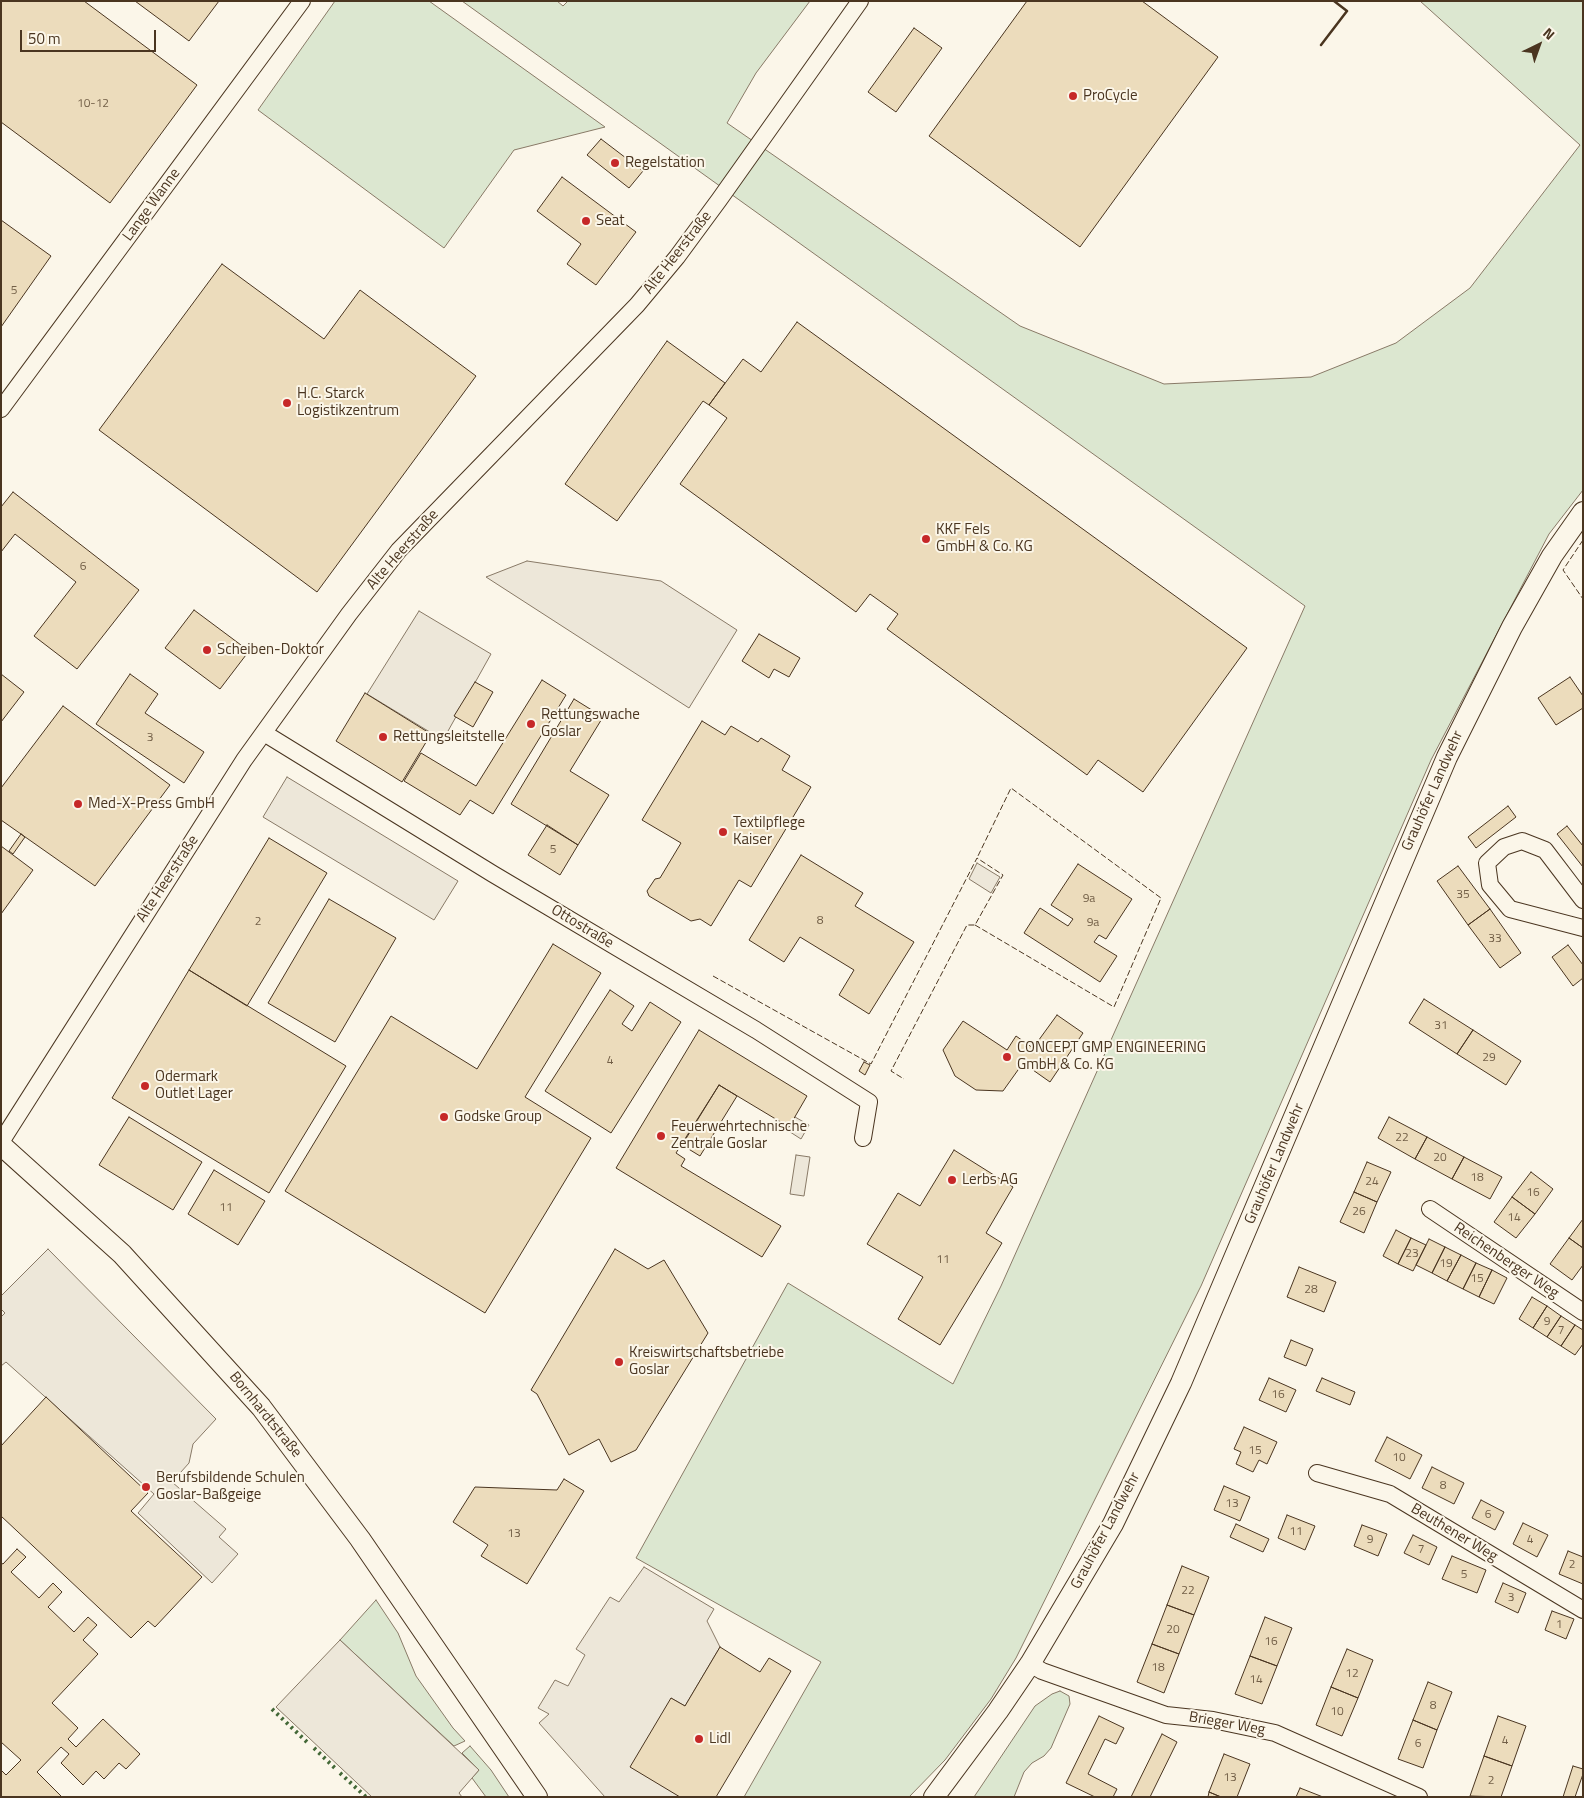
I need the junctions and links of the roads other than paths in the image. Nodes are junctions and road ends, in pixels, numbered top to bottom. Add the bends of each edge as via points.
1 (302, 1) edge
2 (860, 1) edge
3 (1, 409) edge
4 (1583, 512) edge
5 (264, 733) junction
6 (1583, 900) edge
7 (1583, 928) edge
8 (862, 1138) dead end
9 (1, 1144) edge
10 (1430, 1209) dead end
11 (1583, 1312) edge
12 (1317, 1473) dead end
13 (1583, 1610) edge
14 (1030, 1664) junction
15 (537, 1797) edge
16 (934, 1797) edge
17 (1419, 1797) edge

1 - 3 street, Lange Wanne
2 - 5 street, Alte Heerstraße via 677,257 637,305 399,550
4 - 14 street, Grauhöfer Landwehr via 1552,556 1477,694 1412,837 1181,1384 1113,1524
5 - 8 street, Ottostraße via 756,1030 869,1102
5 - 9 street, Alte Heerstraße
6 - 7 street via 1545,850 1522,841 1504,847 1487,863 1490,885 1510,909
9 - 15 street, Bornhardtstraße via 122,1254 261,1407 360,1539
10 - 11 street, Reichenberger Weg
12 - 13 street, Beuthener Weg via 1390,1494
14 - 16 street, Grauhöfer Landwehr
14 - 17 street, Brieger Weg via 1166,1715 1212,1720 1275,1733

